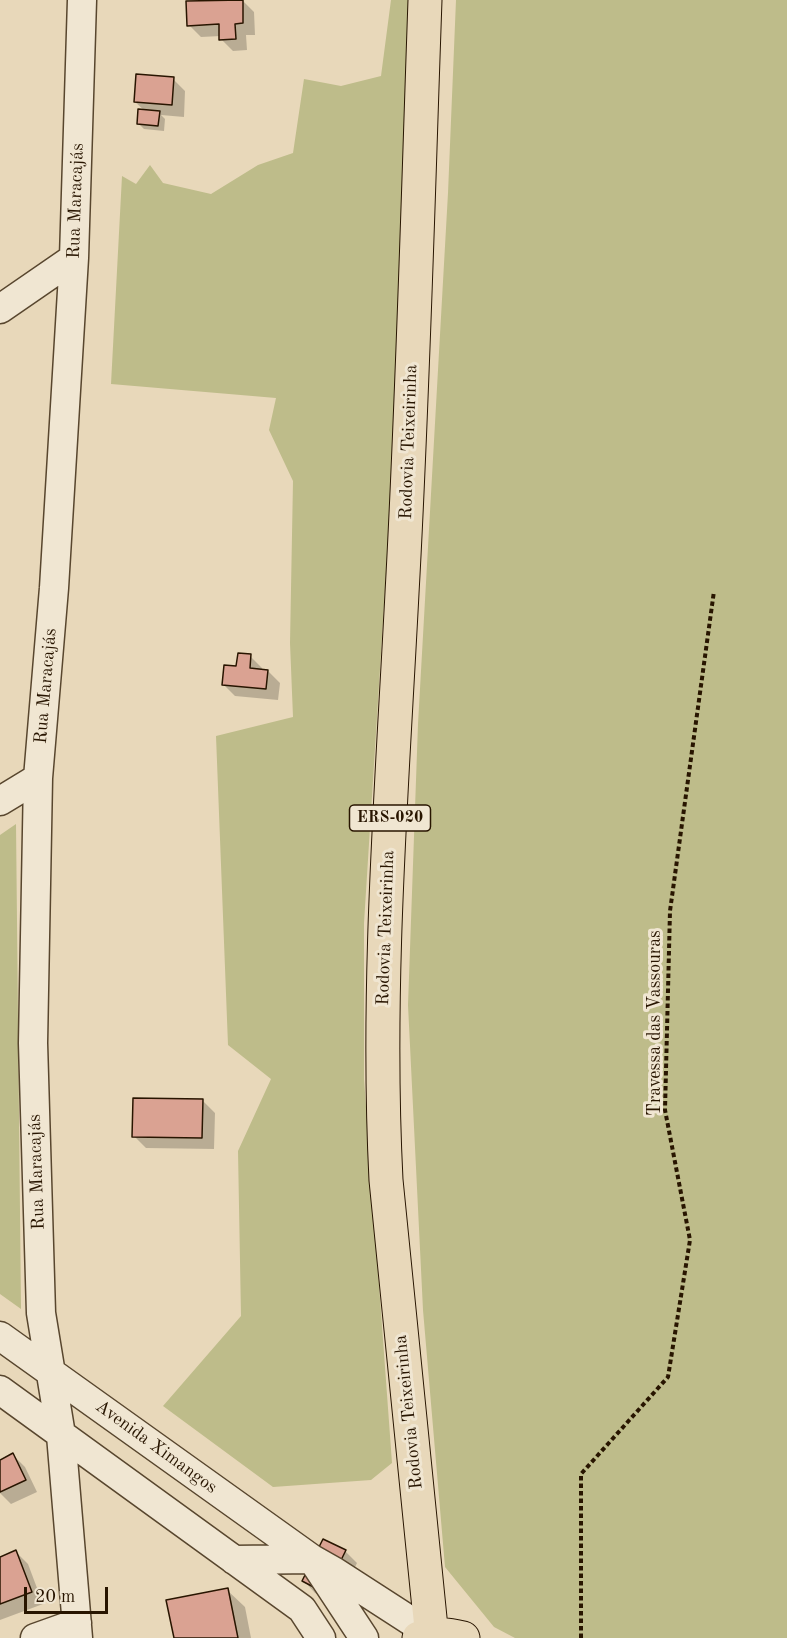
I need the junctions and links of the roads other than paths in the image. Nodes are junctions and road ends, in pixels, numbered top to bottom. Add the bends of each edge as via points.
1 (82, 0) edge
2 (425, 0) edge
3 (74, 258) junction
4 (0, 309) edge
5 (38, 777) junction
6 (0, 801) edge
7 (0, 1336) edge
8 (51, 1372) junction
9 (0, 1390) edge
10 (61, 1435) junction
11 (312, 1559) junction
12 (234, 1560) junction
13 (78, 1630) edge
14 (427, 1637) edge
15 (35, 1638) edge
16 (321, 1638) edge
17 (364, 1638) edge
18 (463, 1638) edge

1 - 3 street, Rua Maracajás
2 - 14 main road, Rodovia Teixeirinha / ERS-020 via 406,507 385,920 382,1111
3 - 4 street
3 - 5 street, Rua Maracajás
5 - 6 street
5 - 8 street, Rua Maracajás via 33,1043 40,1313
7 - 8 street, Avenida Ximangos
8 - 10 street, Rua Maracajás
8 - 11 street, Avenida Ximangos
9 - 10 street
10 - 12 street
10 - 13 street, Rua Maracajás
11 - 12 street
11 - 14 street via 376,1598
11 - 17 street, Avenida Ximangos
12 - 16 street via 302,1609
13 - 15 street
14 - 18 main road via 445,1634

